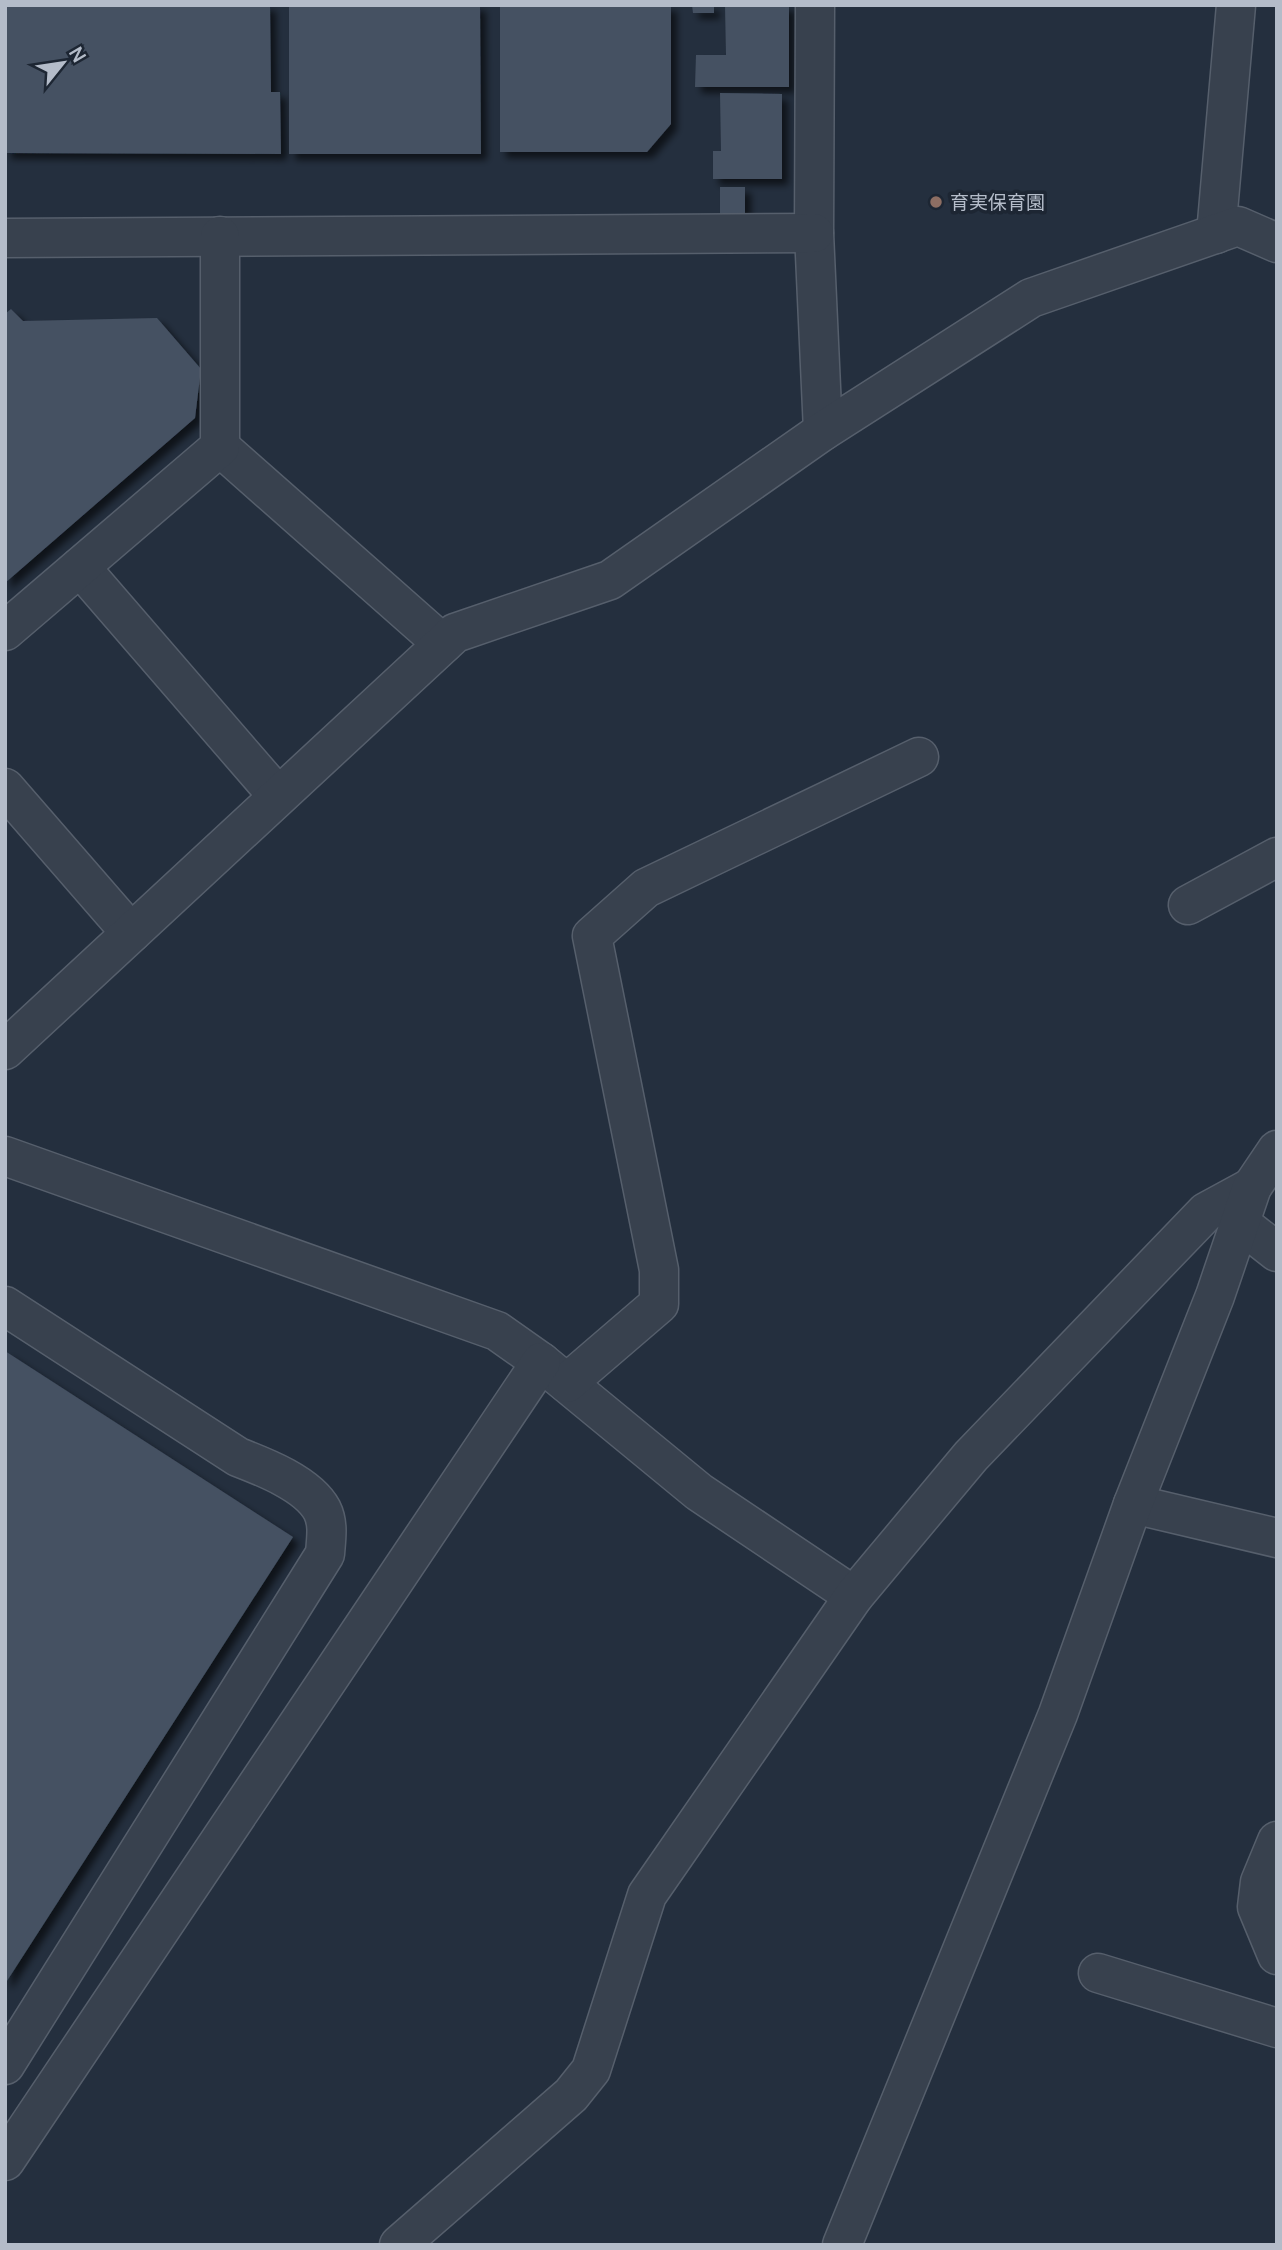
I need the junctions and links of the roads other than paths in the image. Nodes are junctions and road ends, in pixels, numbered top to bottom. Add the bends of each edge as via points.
1 (815, 5) edge
2 (1236, 5) edge
3 (814, 233) junction
4 (1216, 234) junction
5 (220, 236) junction
6 (5, 238) edge
7 (1277, 243) edge
8 (823, 431) junction
9 (220, 447) junction
10 (80, 567) junction
11 (5, 631) edge
12 (443, 644) junction
13 (919, 757) dead end
14 (5, 788) edge
15 (278, 796) junction
16 (1277, 857) edge
17 (1188, 905) dead end
18 (131, 933) junction
19 (5, 1050) edge
20 (1277, 1150) edge
21 (5, 1156) edge
22 (1252, 1187) junction
23 (1240, 1223) junction
24 (1277, 1252) edge
25 (5, 1306) edge
26 (554, 1372) junction
27 (1133, 1504) junction
28 (1277, 1538) edge
29 (854, 1596) junction
30 (1277, 1841) edge
31 (1277, 1955) edge
32 (1098, 1973) dead end
33 (1277, 2028) edge
34 (5, 2065) edge
35 (5, 2161) edge
36 (399, 2245) edge
37 (842, 2245) edge

1 - 3 street
2 - 4 street
3 - 5 street
3 - 8 street
4 - 7 street via 1238,226
4 - 8 street via 1031,298
5 - 6 street
5 - 9 street
8 - 12 street via 610,580 455,633
9 - 10 street
9 - 12 street
10 - 11 street
10 - 15 street
12 - 15 street
13 - 26 street via 646,888 592,936 659,1270 659,1304
14 - 18 street
15 - 18 street
16 - 17 street
18 - 19 street
20 - 22 street
21 - 26 street via 497,1331
22 - 23 street
22 - 29 street via 1196,1222 971,1456
23 - 24 street
23 - 27 street
25 - 34 street via 238,1457 275,1471 312,1498 322,1511 327,1531 325,1554
26 - 29 street via 699,1492
26 - 35 street
27 - 28 street
27 - 37 street via 1058,1714
29 - 36 street via 647,1895 591,2070 571,2095
30 - 31 street via 1260,1882 1257,1907
32 - 33 street

